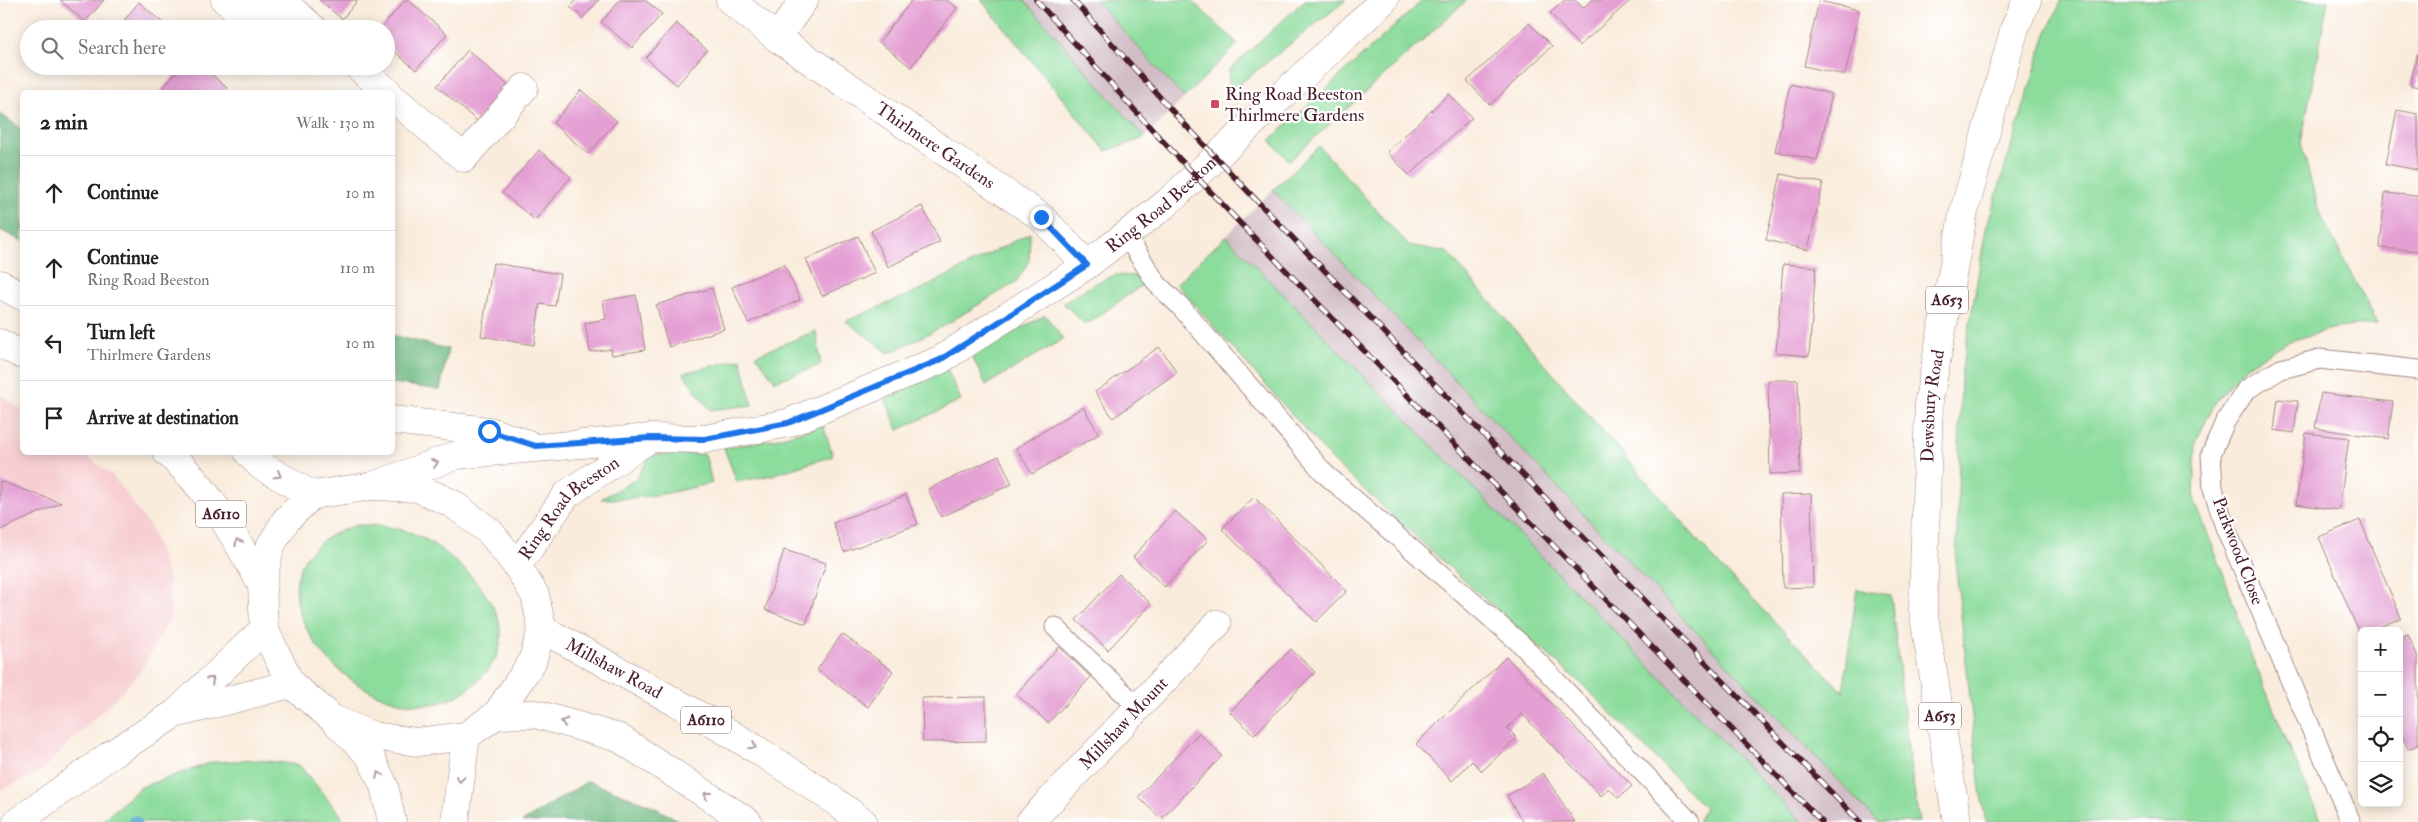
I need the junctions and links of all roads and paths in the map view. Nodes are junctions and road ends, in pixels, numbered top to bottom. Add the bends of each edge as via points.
1 (225, 0) edge
2 (730, 0) edge
3 (804, 0) edge
4 (1384, 0) edge
5 (2027, 0) edge
6 (304, 20) edge
7 (777, 38) junction
8 (368, 75) edge
9 (524, 88) dead end
10 (386, 90) edge
11 (395, 100) edge
12 (1126, 235) junction
13 (1087, 265) junction
14 (0, 284) edge
15 (20, 295) edge
16 (0, 343) edge
17 (20, 354) edge
18 (2418, 370) edge
19 (395, 420) edge
20 (650, 438) junction
21 (536, 446) junction
22 (170, 455) edge
23 (251, 455) edge
24 (373, 486) junction
25 (312, 494) junction
26 (517, 566) junction
27 (262, 585) junction
28 (1059, 623) dead end
29 (1217, 624) dead end
30 (264, 629) junction
31 (542, 629) junction
32 (291, 684) junction
33 (1142, 703) junction
34 (176, 713) junction
35 (496, 715) junction
36 (333, 719) junction
37 (466, 736) junction
38 (17, 822) edge
39 (392, 822) edge
40 (455, 822) edge
41 (748, 822) edge
42 (863, 822) edge
43 (1030, 822) edge
44 (1690, 822) edge
45 (1957, 822) edge
46 (2350, 822) edge

1 - 6 main road via 237,9 291,9
2 - 7 main road, Thirlmere Gardens
3 - 7 main road
4 - 12 main road, Ring Road Beeston via 1167,203
5 - 45 main road, Dewsbury Road / A653 via 2015,27 1963,215 1929,400 1923,610
7 - 13 main road, Thirlmere Gardens via 1041,217
8 - 10 main road
9 - 11 main road via 464,158
12 - 13 main road, Ring Road Beeston
12 - 44 lane via 1158,284 1326,474 1521,644
13 - 20 main road, Ring Road Beeston via 940,360 788,423 705,439
14 - 15 main road
16 - 17 main road
18 - 46 lane, Parkwood Close via 2320,360 2281,369 2246,390 2225,422 2211,454 2214,488 2225,527
19 - 21 main road via 489,431
20 - 21 main road, Ring Road Beeston
20 - 26 main road, Ring Road Beeston via 567,494
24 -> 21 main road, Ring Road Beeston via 457,455
27 -> 22 main road, A6110 via 227,522 188,472
23 -> 25 main road via 260,465
24 - 25 main road
24 - 26 main road via 418,488 453,504 490,532
25 - 27 main road via 286,520 270,547
26 - 31 main road via 535,596
27 - 30 main road
28 - 33 lane
29 - 33 main road, Millshaw Mount
30 - 32 main road
34 -> 30 main road
31 - 35 main road via 532,662
31 -> 42 main road, Millshaw Road / A6110 via 745,741 817,787
32 - 34 main road
32 - 36 main road
33 - 43 main road, Millshaw Mount
34 - 38 main road
35 - 37 main road
41 -> 35 main road via 619,738 536,714
36 - 37 main road via 373,736 417,742
39 -> 36 main road via 384,786 370,756
37 -> 40 main road

